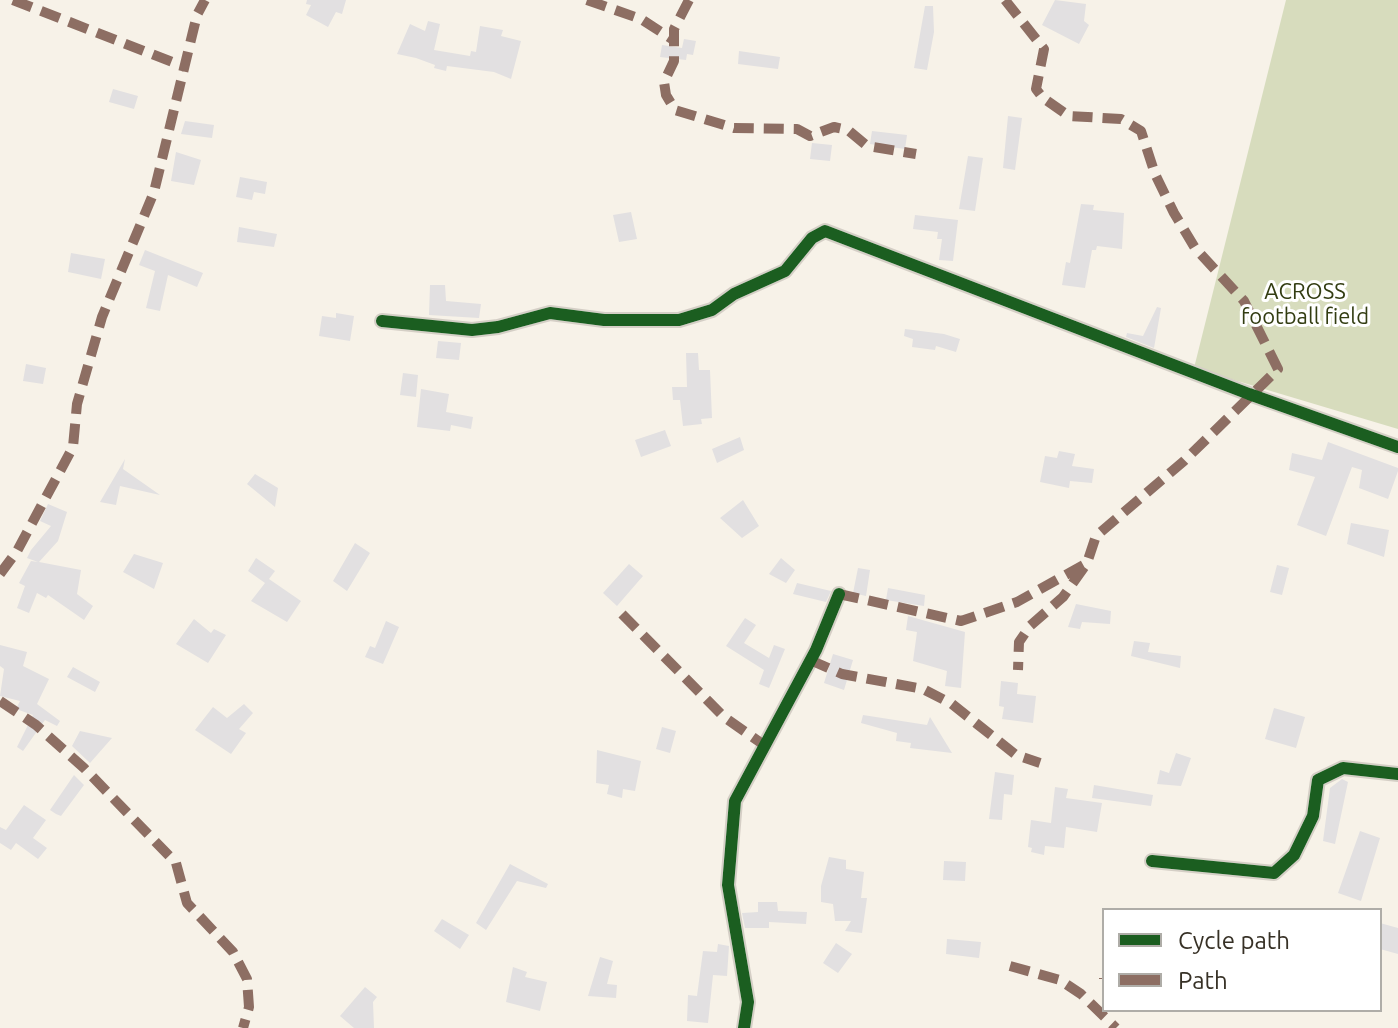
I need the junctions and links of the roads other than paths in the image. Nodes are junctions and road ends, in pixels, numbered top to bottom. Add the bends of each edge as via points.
1 (382, 321) dead end
2 (1398, 447) edge
3 (839, 594) dead end
4 (1398, 774) edge
5 (1152, 861) dead end
6 (744, 1028) edge

1 - 2 street via 472,330 550,313 604,320 679,320 712,310 785,271 812,238 825,231
3 - 6 street via 816,650 735,801 728,885 748,1002
4 - 5 street via 1343,768 1318,780 1313,816 1294,855 1274,873

